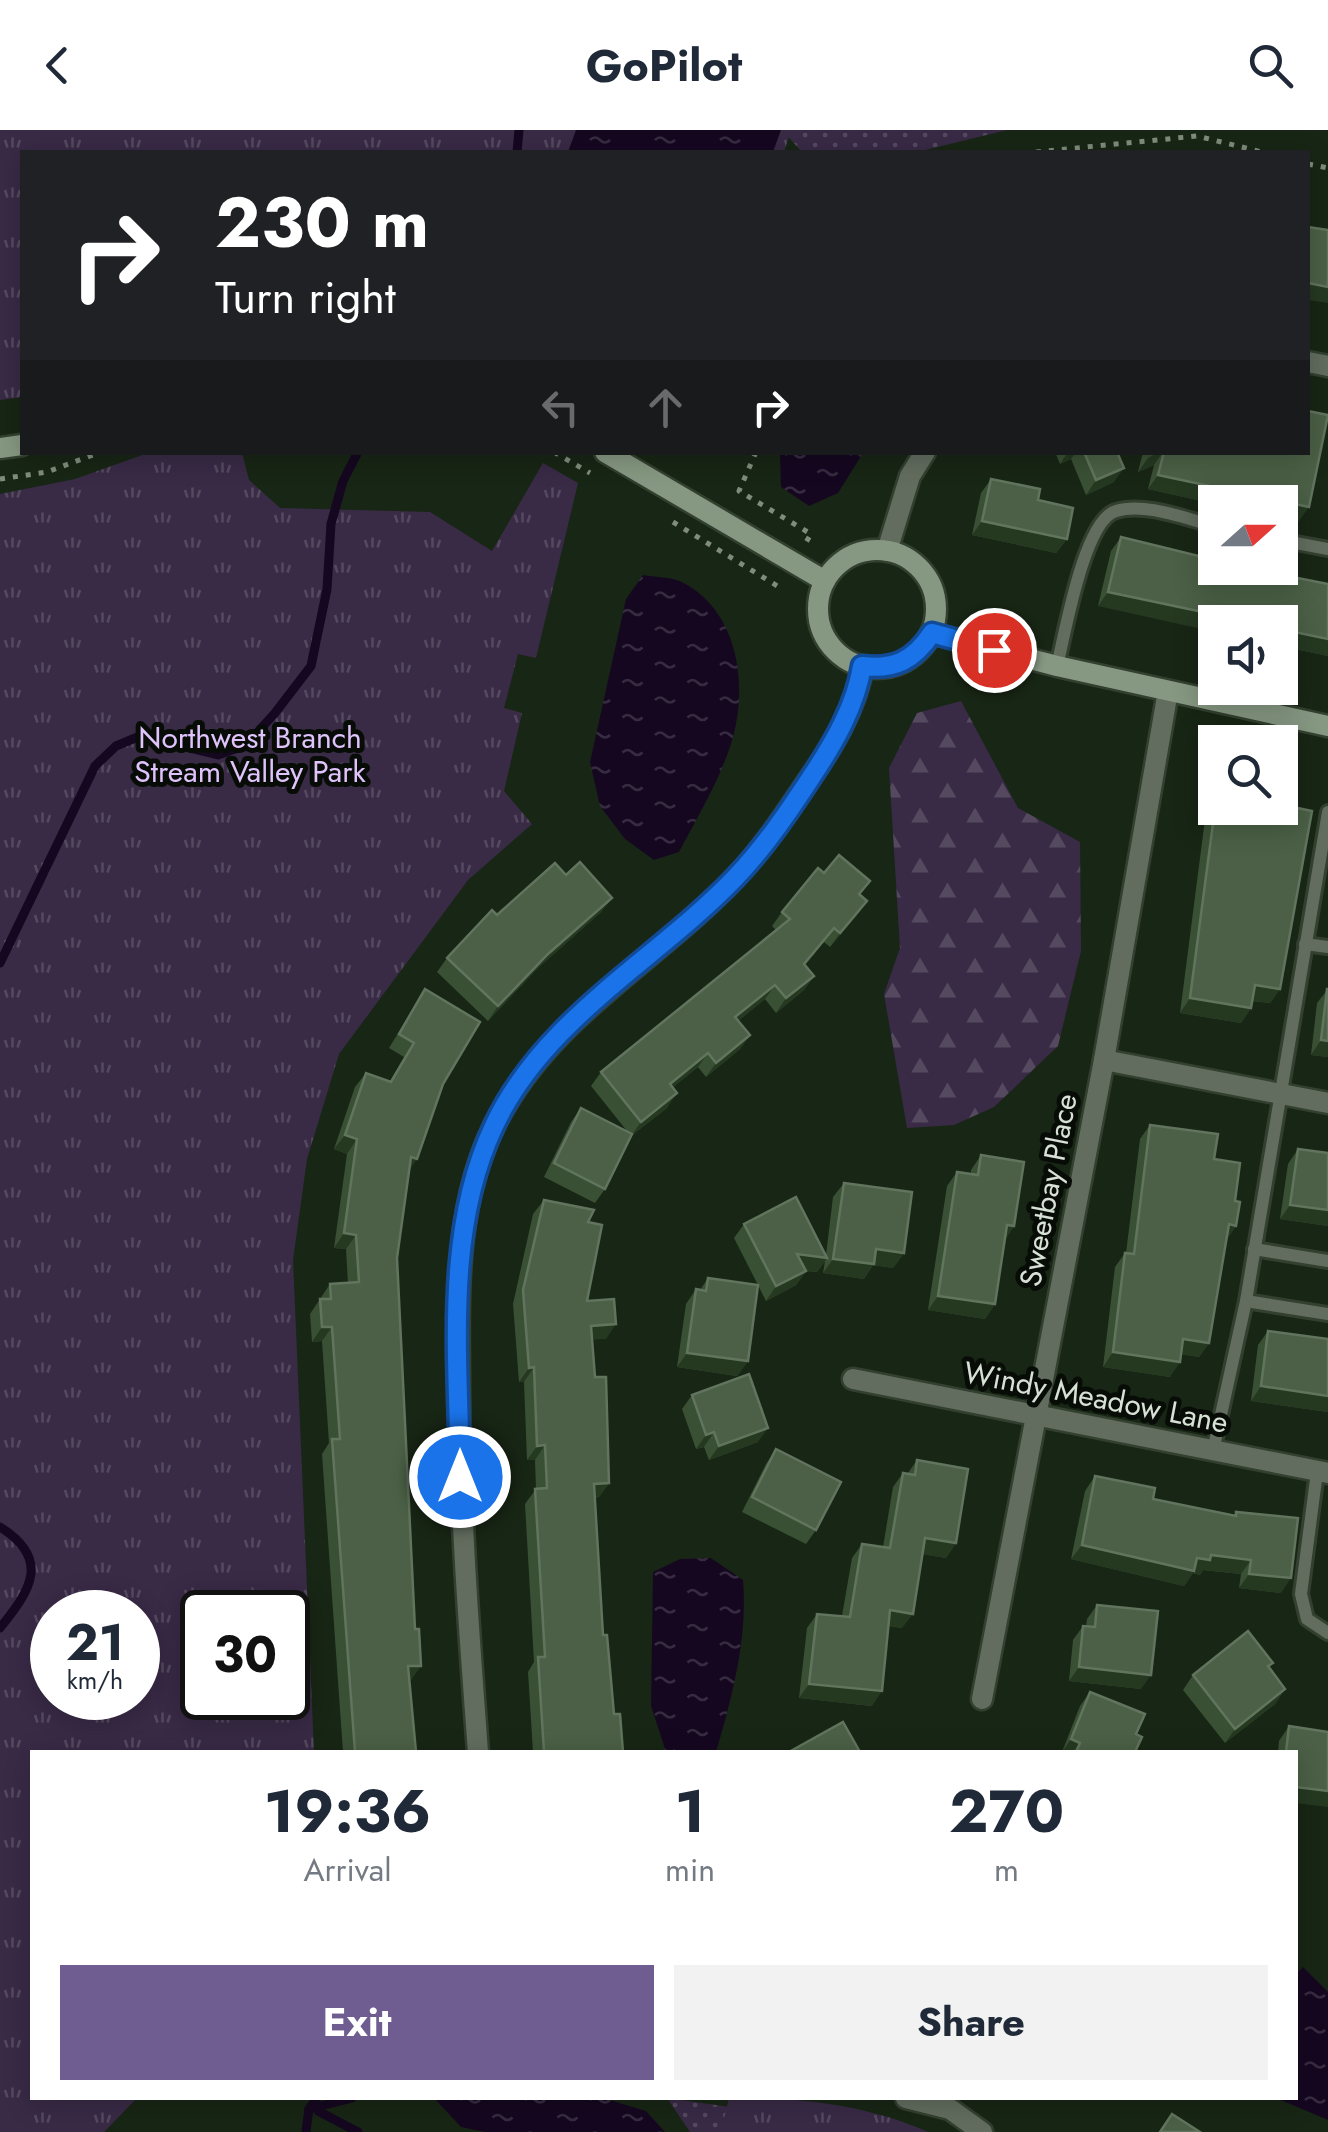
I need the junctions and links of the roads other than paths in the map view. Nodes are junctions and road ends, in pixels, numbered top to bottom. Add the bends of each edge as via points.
1 (610, 455) edge
2 (922, 455) edge
3 (1198, 522) edge
4 (1298, 543) edge
5 (1328, 549) edge
6 (887, 551) junction
7 (825, 581) junction
8 (932, 633) junction
9 (862, 666) junction
10 (1056, 666) junction
11 (1168, 691) junction
12 (1328, 726) edge
13 (1328, 812) edge
14 (1322, 883) edge
15 (1305, 944) junction
16 (1328, 947) edge
17 (1104, 1060) junction
18 (1279, 1097) junction
19 (1328, 1103) edge
20 (1254, 1249) junction
21 (1328, 1261) edge
22 (1246, 1302) junction
23 (1328, 1314) edge
24 (852, 1379) dead end
25 (1036, 1418) junction
26 (1214, 1451) junction
27 (1322, 1472) edge
28 (1328, 1633) edge
29 (982, 1699) dead end
30 (478, 1750) edge
31 (913, 2100) edge
32 (982, 2132) edge

1 - 7 street
2 - 6 street
3 - 10 lane via 1140,508 1113,511 1094,526
4 - 5 lane
6 - 7 street via 851,556
6 - 8 street via 904,556 929,581
7 - 9 street via 818,616 823,633
8 - 9 street via 896,666
8 - 10 street
9 - 30 street via 828,752 735,878 536,1055 494,1125 470,1190 458,1265 460,1512
10 - 11 street
11 - 12 street
11 - 17 street, Sweetbay Place
13 - 14 lane
14 - 15 lane
15 - 16 lane
15 - 18 lane
17 - 18 street
17 - 25 street, Sweetbay Place
18 - 19 street
18 - 20 lane
20 - 21 lane
20 - 22 lane
22 - 23 lane
22 - 26 lane
24 - 25 street, Windy Meadow Lane
25 - 26 street, Windy Meadow Lane
25 - 29 street, Sweetbay Place
26 - 27 street, Windy Meadow Lane
27 - 28 lane via 1301,1594 1307,1619
31 - 32 street via 950,2110

